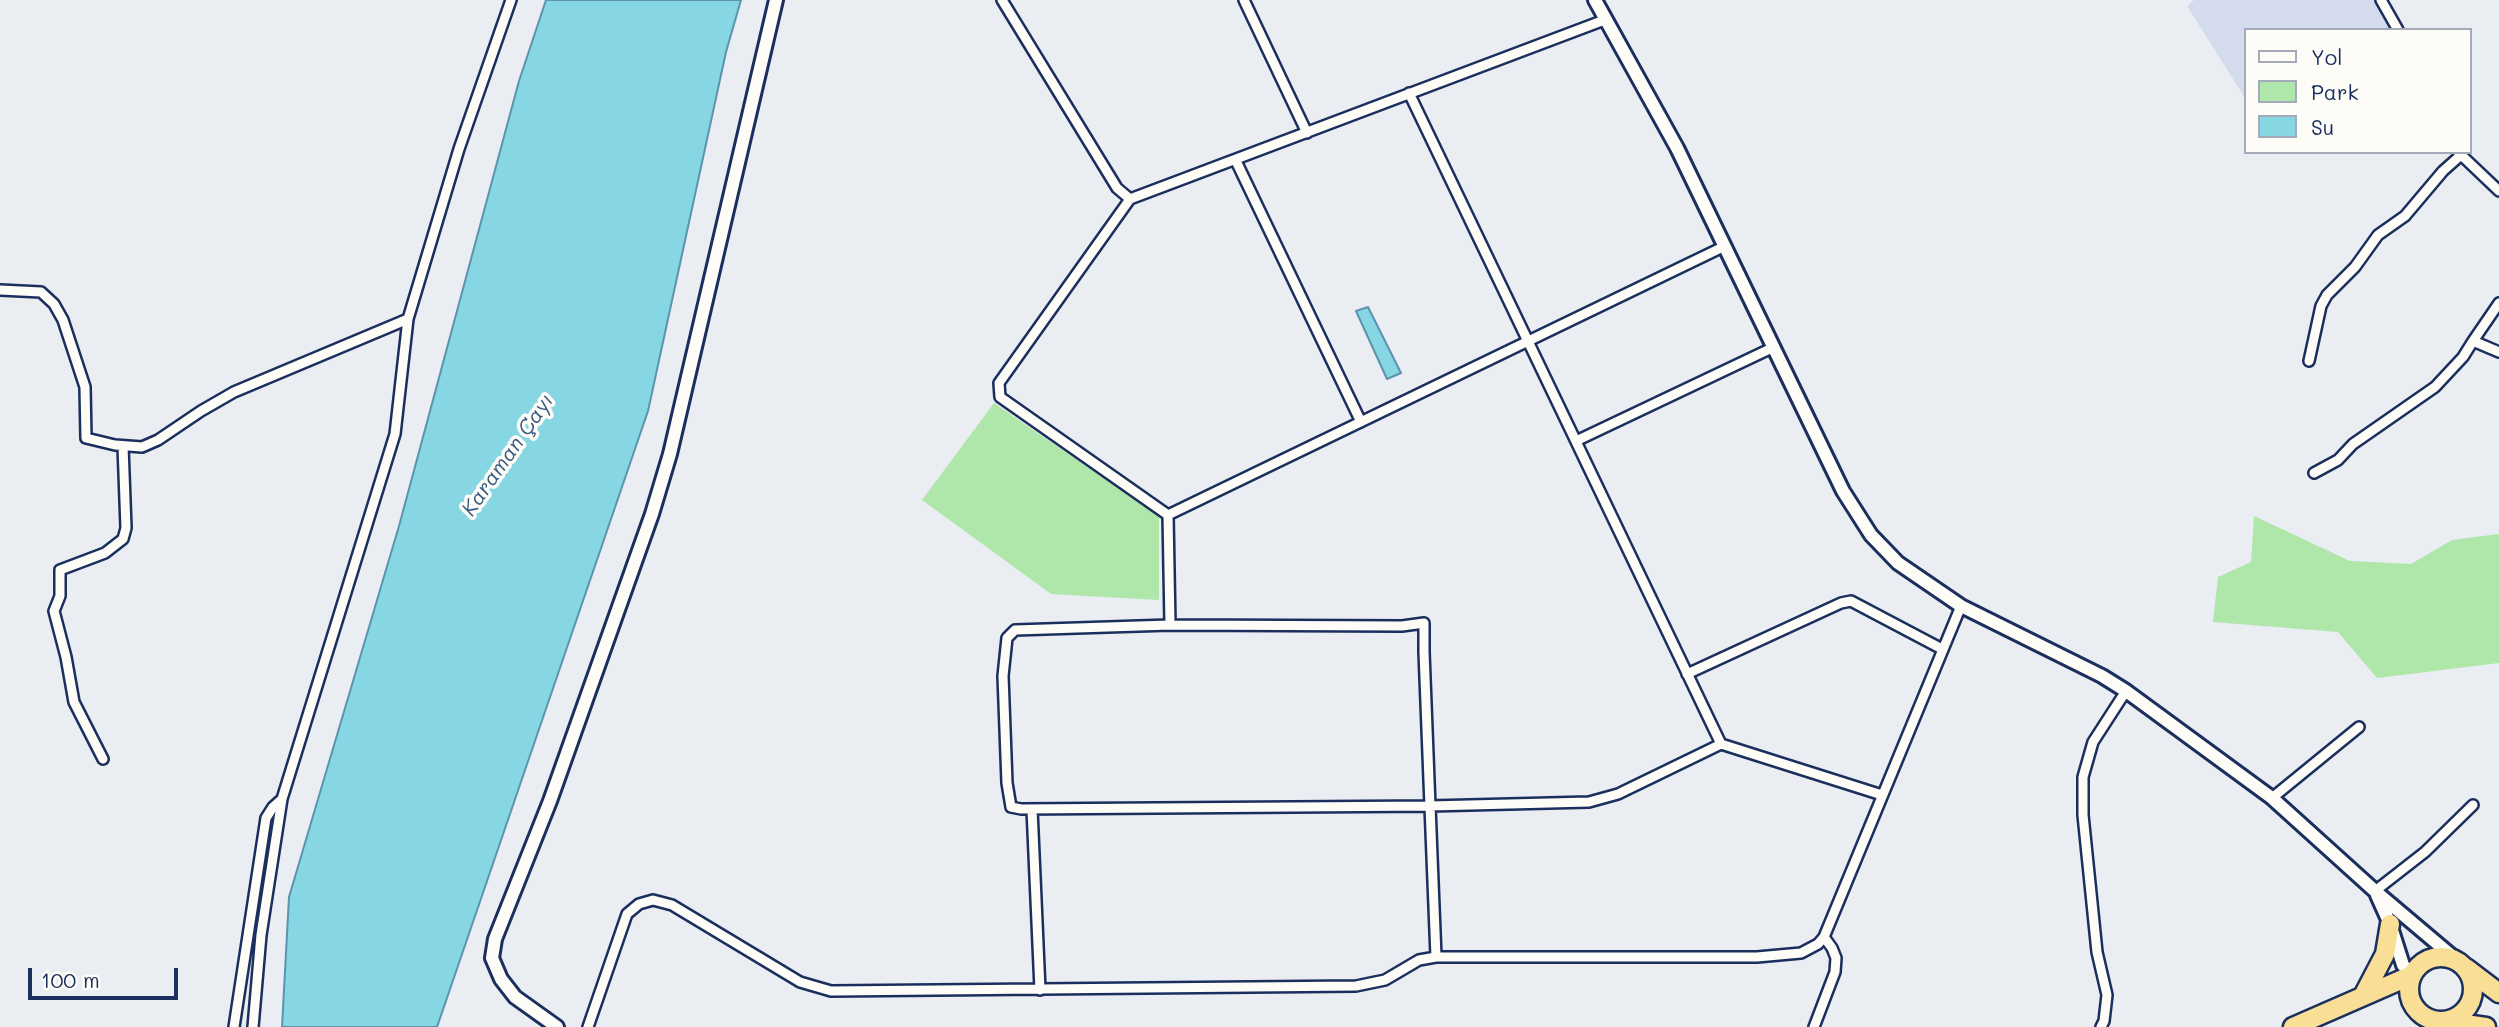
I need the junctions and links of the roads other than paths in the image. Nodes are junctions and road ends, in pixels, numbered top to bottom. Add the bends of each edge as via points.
1 (511, 0) edge
2 (776, 0) edge
3 (1002, 0) edge
4 (1244, 0) edge
5 (1595, 0) edge
6 (2381, 0) edge
7 (1607, 19) junction
8 (2397, 28) edge
9 (1409, 93) junction
10 (1307, 133) junction
11 (2460, 154) edge
12 (1237, 161) junction
13 (2499, 191) edge
14 (1130, 199) junction
15 (1725, 246) junction
16 (0, 290) edge
17 (2499, 303) edge
18 (408, 319) junction
19 (2473, 341) junction
20 (1528, 342) junction
21 (1774, 346) junction
22 (2499, 352) edge
23 (2309, 361) dead end
24 (1361, 422) junction
25 (1576, 441) junction
26 (123, 446) junction
27 (2314, 472) dead end
28 (1168, 515) junction
29 (1961, 606) junction
30 (1170, 625) junction
31 (1942, 649) junction
32 (1687, 674) junction
33 (2126, 691) junction
34 (2359, 727) dead end
35 (1721, 744) junction
36 (103, 760) dead end
37 (1882, 794) junction
38 (2272, 798) junction
39 (282, 799) junction
40 (2473, 805) dead end
41 (1430, 806) junction
42 (1032, 809) junction
43 (2375, 891) junction
44 (2390, 924) junction
45 (1824, 937) junction
46 (1436, 957) junction
47 (2465, 967) junction
48 (2412, 975) junction
49 (1040, 989) junction
50 (2499, 993) edge
51 (2363, 996) junction
52 (2443, 1021) junction
53 (234, 1027) edge
54 (253, 1027) edge
55 (557, 1027) edge
56 (588, 1027) edge
57 (1814, 1027) edge
58 (2101, 1027) edge
59 (2293, 1027) edge
60 (2424, 1027) edge
61 (2486, 1027) edge

1 - 18 street via 459,149
2 - 55 main road via 670,454 550,801 495,939 492,957 501,979 515,997
3 - 14 street via 1116,188
4 - 10 street
5 - 7 main road
6 - 8 street
7 - 9 street
7 - 15 main road
9 - 10 street
9 - 20 street
10 - 12 street
11 - 13 street
11 - 23 street via 2404,216 2378,235 2327,295
12 - 14 street
12 - 24 street
14 - 28 street via 999,383 1000,397
15 - 20 street
15 - 21 main road
16 - 26 street via 41,292 54,304 85,387 86,438
17 - 19 street
18 - 26 street via 234,392 158,440 142,447
18 - 39 street via 395,433
19 - 22 street
19 - 27 street via 2435,387 2353,444 2338,460
20 - 24 street
20 - 25 street
21 - 25 street
21 - 29 main road via 1843,491 1871,535 1898,563
24 - 28 street
25 - 32 street
26 - 36 street via 123,539 105,553 60,570 60,596 54,611 74,702
28 - 30 street
29 - 31 street
29 - 33 main road
30 - 41 street via 1424,623
30 - 42 street via 1015,630 1007,638 1003,676 1007,783 1012,807
31 - 32 street via 1851,601
31 - 37 street
32 - 35 street
33 - 38 main road
33 - 58 street via 2093,742 2083,777 2097,952 2107,995
34 - 38 street
35 - 37 street
35 - 41 street via 1618,794 1589,802
37 - 45 street
38 - 43 main road
39 - 53 street via 265,818
39 - 54 street via 261,935
40 - 43 street via 2425,852
41 - 42 street
41 - 46 street
42 - 49 street
43 - 44 main road
43 - 47 main road
44 - 48 main road via 2403,965
44 - 51 highway via 2385,954
45 - 46 street via 1810,950 1789,956
45 - 57 street via 1836,958 1835,972
46 - 49 street via 1419,960 1385,980 1356,986
47 - 48 highway via 2439,957 2425,961
47 - 50 highway
47 - 52 highway via 2473,985 2472,998 2459,1015
48 - 51 highway
48 - 52 highway via 2409,987 2416,1009
49 - 56 street via 831,991 800,982 672,905 653,900 628,914
51 - 59 highway
52 - 60 highway
52 - 61 highway

